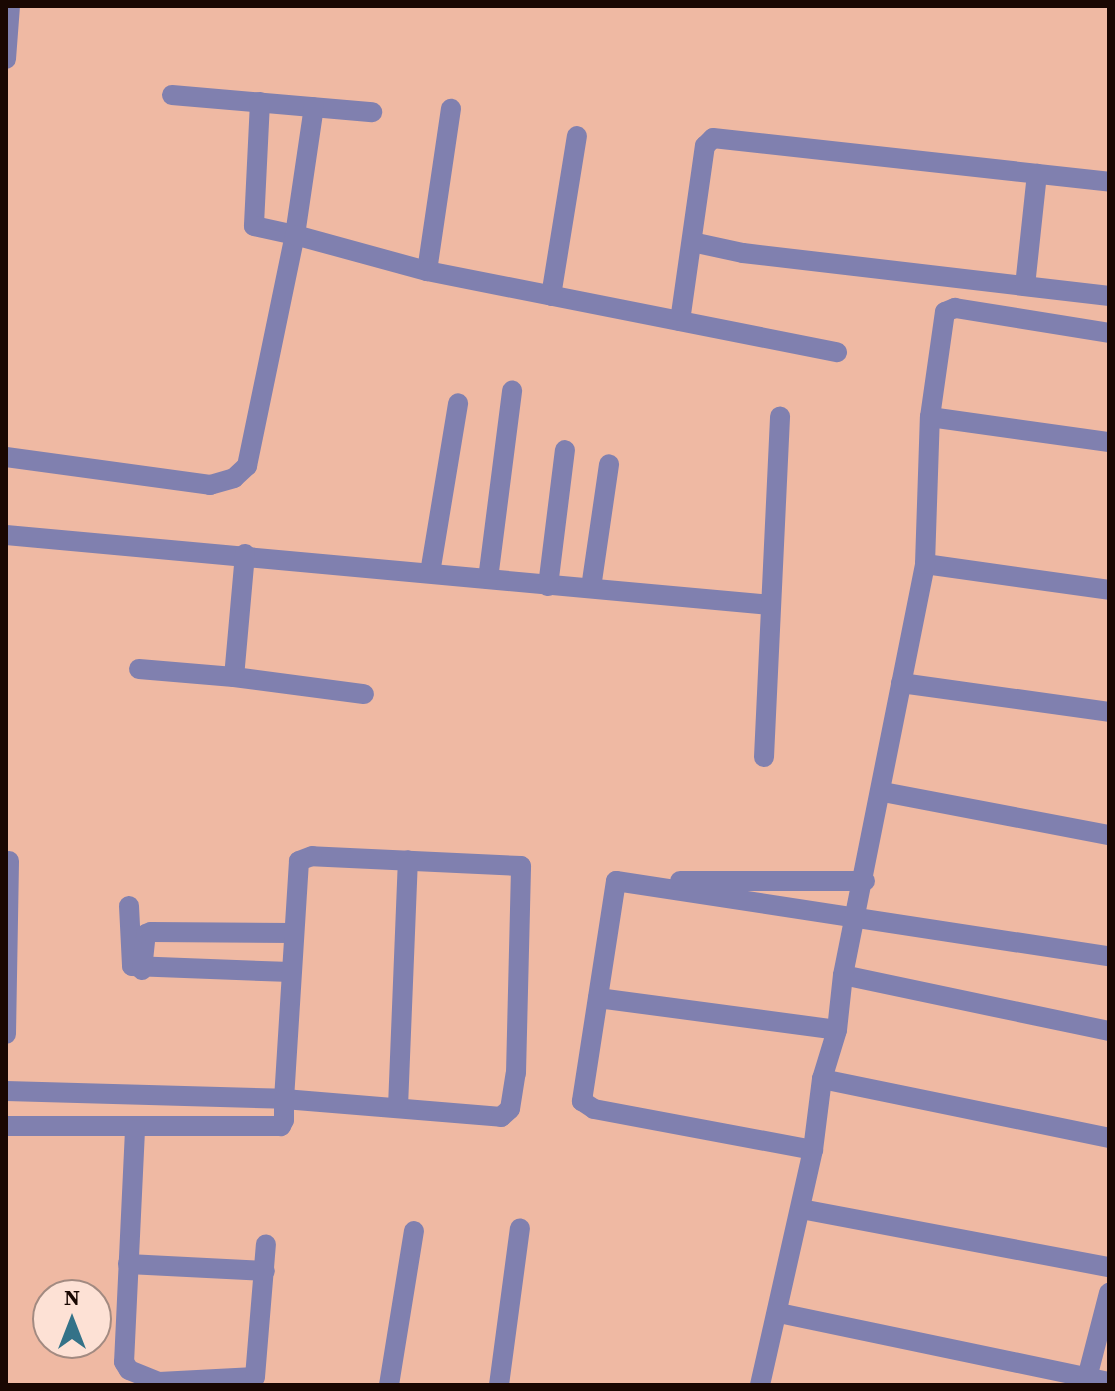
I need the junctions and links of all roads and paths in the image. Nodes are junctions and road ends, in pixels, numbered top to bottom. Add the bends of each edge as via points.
1 (10, 6) edge
2 (6, 59) edge
3 (172, 95) dead end
4 (260, 102) junction
5 (314, 107) junction
6 (451, 109) dead end
7 (372, 112) dead end
8 (577, 136) dead end
9 (1037, 174) junction
10 (1109, 182) edge
11 (295, 235) junction
12 (692, 242) junction
13 (427, 271) junction
14 (1025, 286) junction
15 (551, 296) junction
16 (1109, 296) edge
17 (680, 321) junction
18 (1109, 333) edge
19 (837, 352) dead end
20 (512, 391) dead end
21 (458, 403) dead end
22 (780, 416) dead end
23 (930, 417) junction
24 (1109, 442) edge
25 (565, 450) dead end
26 (6, 457) edge
27 (609, 464) dead end
28 (6, 535) edge
29 (245, 554) junction
30 (925, 564) junction
31 (430, 573) junction
32 (488, 579) junction
33 (548, 586) junction
34 (591, 588) junction
35 (1109, 590) edge
36 (770, 605) junction
37 (139, 669) dead end
38 (234, 677) junction
39 (901, 683) junction
40 (364, 694) dead end
41 (1109, 712) edge
42 (764, 757) dead end
43 (883, 792) junction
44 (1109, 835) edge
45 (408, 860) junction
46 (9, 861) dead end
47 (616, 881) junction
48 (865, 881) junction
49 (129, 906) dead end
50 (857, 919) junction
51 (293, 933) junction
52 (1109, 956) edge
53 (142, 970) junction
54 (291, 972) junction
55 (843, 975) junction
56 (598, 998) junction
57 (837, 1030) junction
58 (1109, 1031) edge
59 (6, 1034) edge
60 (822, 1079) junction
61 (6, 1091) edge
62 (284, 1099) junction
63 (398, 1107) junction
64 (6, 1126) edge
65 (135, 1130) junction
66 (1109, 1138) edge
67 (813, 1150) junction
68 (801, 1209) junction
69 (520, 1228) dead end
70 (414, 1231) dead end
71 (266, 1244) dead end
72 (128, 1264) junction
73 (1109, 1267) edge
74 (265, 1271) junction
75 (1109, 1293) edge
76 (779, 1313) junction
77 (1087, 1378) junction
78 (1109, 1382) edge
79 (389, 1385) edge
80 (499, 1385) edge
81 (760, 1385) edge

1 - 2 street
3 - 4 street
4 - 5 street
4 - 11 street via 254,226
5 - 7 street
5 - 11 street
6 - 13 street
8 - 15 street
9 - 10 street
9 - 12 street via 713,138 705,146
9 - 14 street
11 - 13 street
11 - 26 street via 247,466 234,478 210,485
12 - 14 street via 743,253
12 - 17 street
13 - 15 street
14 - 16 street
15 - 17 street
17 - 19 street
18 - 23 street via 955,308 945,312
20 - 32 street
21 - 31 street
22 - 36 street
23 - 24 street
23 - 30 street
25 - 33 street
27 - 34 street
28 - 29 street
29 - 31 street
29 - 38 street
30 - 35 street
30 - 39 street
31 - 32 street
32 - 33 street
33 - 34 street
34 - 36 street
36 - 42 street
37 - 38 street
38 - 40 street
39 - 41 street
39 - 43 street
43 - 44 street
43 - 48 street
45 - 51 street via 302,858
45 - 63 street
45 - 63 street via 521,866 516,1073 510,1109 501,1117
46 - 59 street
47 - 48 street
47 - 50 street
47 - 56 street
48 - 50 street
49 - 53 street via 128,954 132,966
50 - 52 street
50 - 55 street
51 - 53 street via 149,932
51 - 54 street
53 - 54 street
54 - 62 street
55 - 57 street
55 - 58 street
56 - 57 street
56 - 67 street via 580,1096 589,1107
57 - 60 street
60 - 66 street
60 - 67 street
61 - 62 street
62 - 63 street
62 - 65 street via 284,1120 277,1128
64 - 65 street
65 - 72 street
67 - 68 street
68 - 73 street
68 - 76 street
69 - 80 street
70 - 79 street
71 - 74 street
72 - 74 street
72 - 74 street via 124,1362 137,1377 159,1382 255,1377
75 - 77 street
76 - 77 street
76 - 81 street
77 - 78 street

